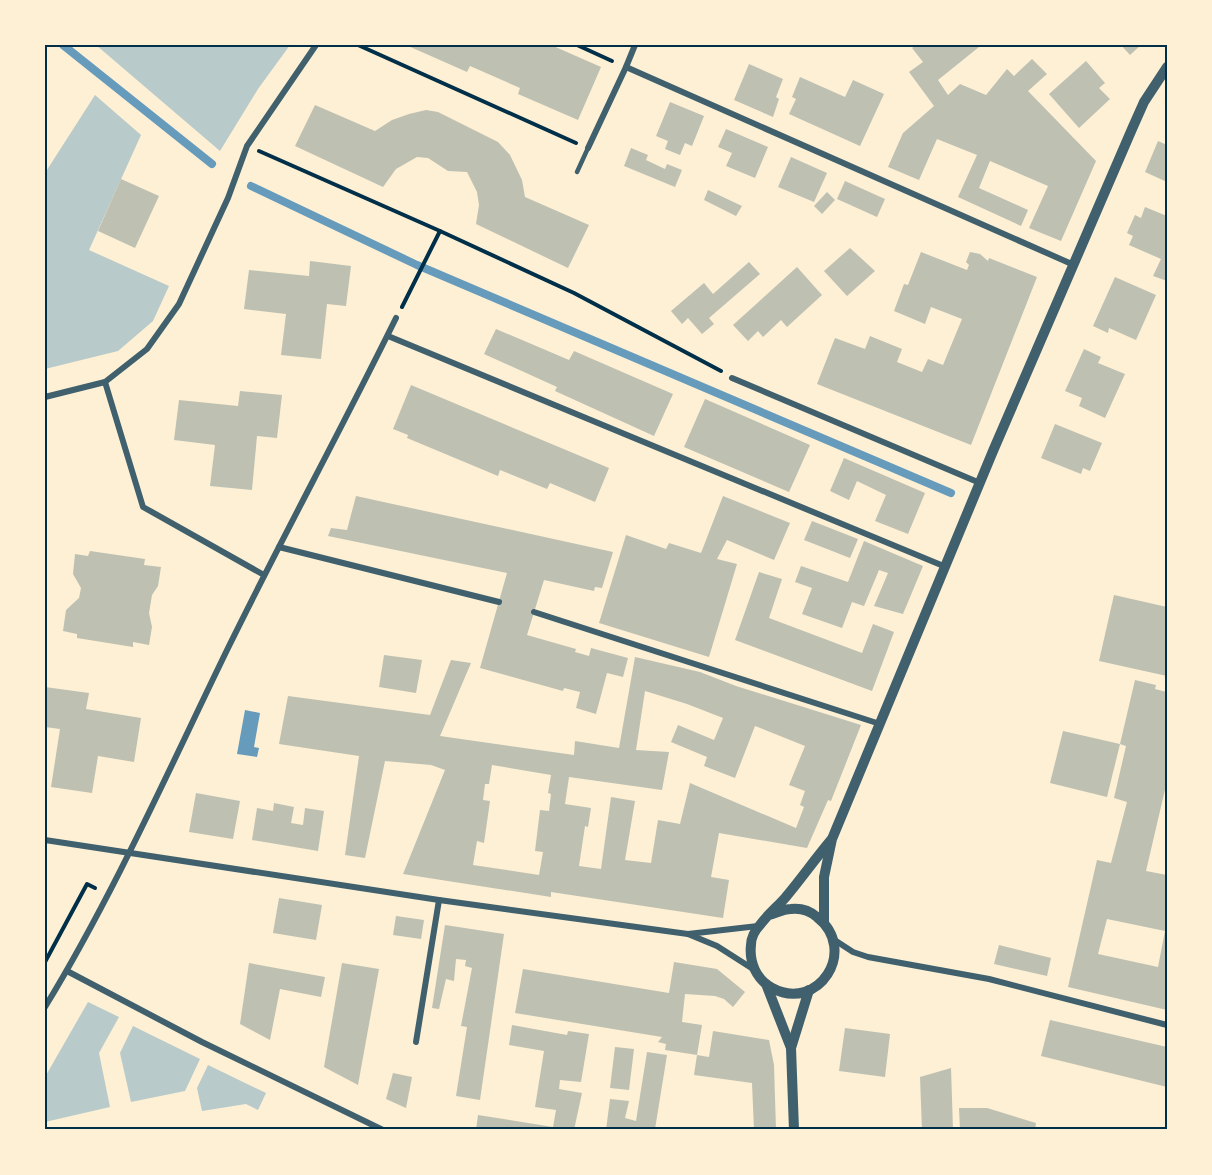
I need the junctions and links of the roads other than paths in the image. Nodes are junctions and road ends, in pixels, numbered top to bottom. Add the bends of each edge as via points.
1 (316, 45) edge
2 (635, 45) edge
3 (626, 67) junction
4 (1167, 67) edge
5 (588, 148) joint
6 (577, 172) dead end
7 (1074, 266) junction
8 (396, 318) road end
9 (388, 336) junction
10 (732, 378) road end
11 (105, 382) junction
12 (45, 397) edge
13 (980, 483) junction
14 (279, 548) junction
15 (946, 567) junction
16 (264, 575) junction
17 (499, 602) dead end
18 (534, 612) dead end
19 (880, 724) junction
20 (832, 839) junction
21 (45, 840) edge
22 (128, 854) junction
23 (439, 900) junction
24 (769, 915) junction
25 (824, 922) junction
26 (758, 926) junction
27 (688, 934) junction
28 (833, 939) junction
29 (754, 970) junction
30 (67, 971) junction
31 (766, 984) junction
32 (809, 990) junction
33 (45, 1007) edge
34 (1167, 1025) edge
35 (416, 1042) dead end
36 (791, 1048) junction
37 (383, 1130) edge
38 (794, 1130) edge

1 - 11 street via 247,146 228,198 179,304 147,349
2 - 3 street
3 - 5 street
3 - 7 street
4 - 7 street via 1144,102
5 - 6 lane
7 - 13 street
8 - 9 street
9 - 14 street
9 - 15 street
10 - 13 street
11 - 12 street
11 - 16 street via 143,507
13 - 15 street
14 - 16 street
14 - 17 street
15 - 19 street
16 - 22 street
18 - 19 street
19 - 20 street
20 - 24 street
20 - 25 street via 824,877
21 - 22 street
22 - 23 street
22 - 30 street
23 - 27 street
23 - 35 street
24 - 25 street via 790,909 805,910
24 - 26 street
25 - 28 street
26 - 27 street
26 - 29 street via 751,941
27 - 29 street via 717,946
28 - 32 street via 835,954 831,968 823,981
28 - 34 street via 868,957 989,979
29 - 31 street
30 - 33 street
30 - 37 street
31 - 32 street via 794,994
31 - 36 street
32 - 36 street
36 - 38 street

